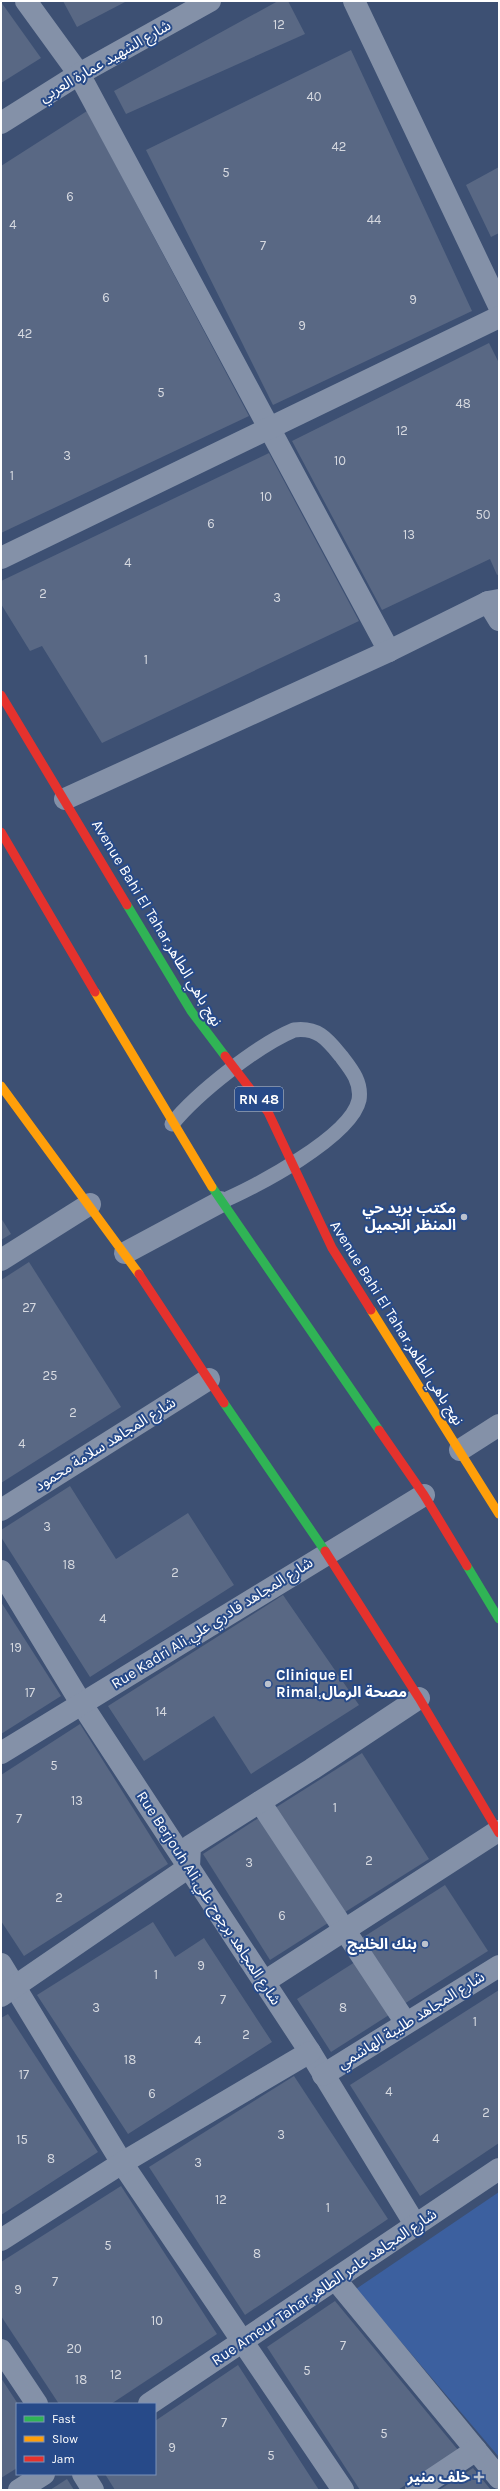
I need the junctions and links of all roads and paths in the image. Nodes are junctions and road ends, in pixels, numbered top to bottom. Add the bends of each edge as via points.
1 (26, 1) edge
2 (210, 1) edge
3 (354, 1) edge
4 (79, 74) junction
5 (1, 123) edge
6 (499, 306) edge
7 (499, 317) edge
8 (269, 428) junction
9 (1, 558) edge
10 (495, 607) edge
11 (388, 652) junction
12 (1, 695) edge
13 (65, 799) junction
14 (1, 832) edge
15 (235, 1068) junction
16 (1, 1086) edge
17 (172, 1124) junction
18 (294, 1164) junction
19 (220, 1202) junction
20 (90, 1204) junction
21 (125, 1253) junction
22 (1, 1260) edge
23 (209, 1379) junction
24 (499, 1425) edge
25 (460, 1450) junction
26 (424, 1495) junction
27 (1, 1510) edge
28 (499, 1514) edge
29 (327, 1552) junction
30 (1, 1571) edge
31 (499, 1619) edge
32 (419, 1698) junction
33 (81, 1703) junction
34 (1, 1753) edge
35 (260, 1802) junction
36 (499, 1832) edge
37 (189, 1867) junction
38 (344, 1930) junction
39 (1, 1964) edge
40 (499, 1966) edge
41 (264, 1982) junction
42 (8, 1991) edge
43 (406, 2023) junction
44 (310, 2052) junction
45 (323, 2074) junction
46 (122, 2163) junction
47 (499, 2169) edge
48 (416, 2226) junction
49 (1, 2240) edge
50 (334, 2279) junction
51 (241, 2342) junction
52 (1, 2350) edge
53 (36, 2403) edge
54 (150, 2403) edge
55 (476, 2450) junction
56 (42, 2475) edge
57 (84, 2475) edge
58 (499, 2478) edge
59 (20, 2490) edge
60 (93, 2490) edge
61 (342, 2490) edge
62 (416, 2490) edge

1 - 4 street
2 - 4 street, شارع الشهيد عمارة العربي
3 - 6 street
4 - 5 street, شارع الشهيد عمارة العربي
4 - 8 street
7 - 8 street
8 - 9 street
8 - 11 street
10 - 11 street
11 - 13 street
12 - 13 main road, Avenue Bahi El Tahar,نهج باهي الطاهر / RN 48
13 - 15 main road, Avenue Bahi El Tahar,نهج باهي الطاهر / RN 48 via 191,1011
14 - 17 main road
15 - 17 lane via 196,1098
15 - 18 main road, Avenue Bahi El Tahar,نهج باهي الطاهر / RN 48 via 268,1112
15 - 18 lane via 286,1033 306,1028 326,1037 356,1076 359,1098 350,1119
16 - 20 main road
17 - 19 main road
18 - 19 lane via 258,1185
18 - 25 main road, Avenue Bahi El Tahar,نهج باهي الطاهر / RN 48 via 332,1248
19 - 21 street
19 - 26 main road
20 - 21 main road
20 - 22 street
21 - 23 main road
23 - 27 street, شارع المجاهد سلامة محمود
23 - 29 main road via 284,1494
24 - 25 street
25 - 28 main road, Avenue Bahi El Tahar,نهج باهي الطاهر / RN 48
26 - 29 street, Rue Kadri Ali,شارع المجاهد قادري علي
26 - 31 main road
29 - 32 main road
29 - 33 street, Rue Kadri Ali,شارع المجاهد قادري علي
30 - 33 street, Rue Berjouh Ali,شارع المجاهد برجوح علي
32 - 35 street
32 - 36 main road
33 - 34 street, Rue Kadri Ali,شارع المجاهد قادري علي
33 - 37 street, Rue Berjouh Ali,شارع المجاهد برجوح علي
35 - 37 street via 190,1846
35 - 38 street
36 - 38 street
37 - 41 street, Rue Berjouh Ali,شارع المجاهد برجوح علي
37 - 42 street
38 - 41 street
38 - 43 street
39 - 42 street
40 - 43 street, شارع المجاهد طليبة الهاشمي
41 - 44 street, Rue Berjouh Ali,شارع المجاهد برجوح علي
42 - 46 street
43 - 45 street, شارع المجاهد طليبة الهاشمي
44 - 45 street, Rue Berjouh Ali,شارع المجاهد برجوح علي
44 - 46 street
45 - 48 street, Rue Berjouh Ali,شارع المجاهد برجوح علي
46 - 49 street
46 - 51 street
47 - 48 street, Rue Ameur Tahar,شارع المجاهد عامر الطاهر
48 - 50 street, Rue Ameur Tahar,شارع المجاهد عامر الطاهر
50 - 51 street, Rue Ameur Tahar,شارع المجاهد عامر الطاهر
50 - 55 street
51 - 54 street, Rue Ameur Tahar,شارع المجاهد عامر الطاهر
51 - 61 street
52 - 53 street
55 - 58 street
55 - 62 street
56 - 59 street
57 - 60 street

